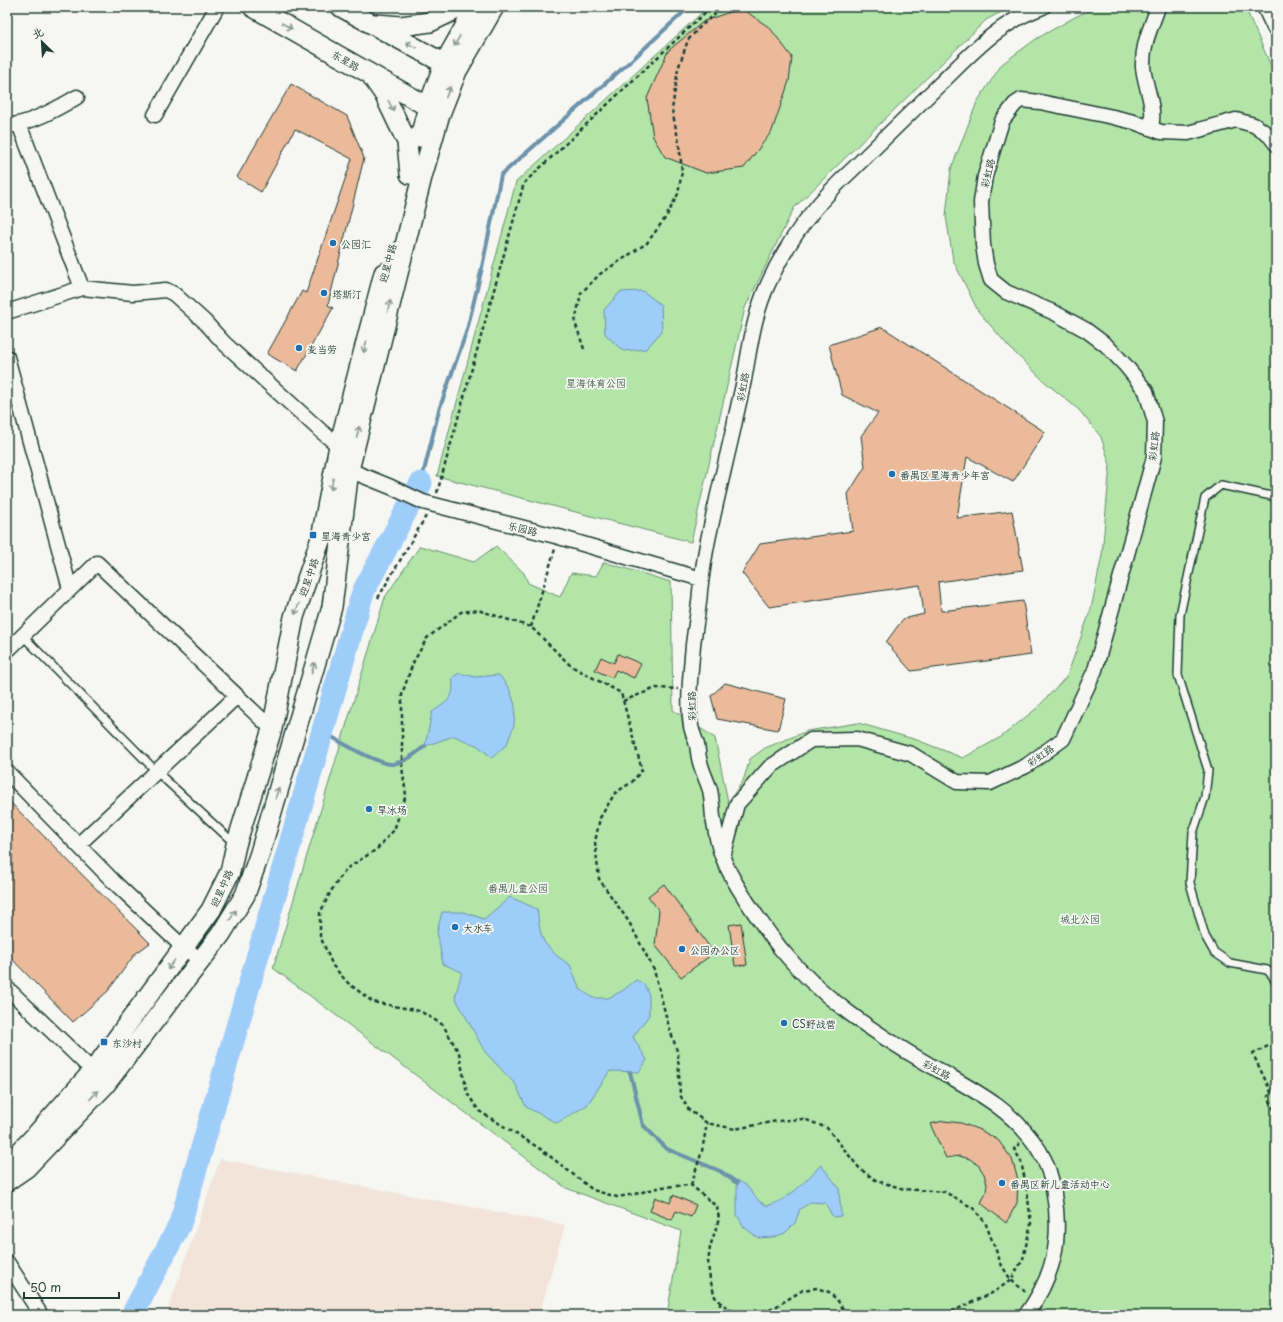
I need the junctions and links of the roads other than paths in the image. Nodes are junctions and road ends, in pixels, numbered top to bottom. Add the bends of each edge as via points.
1 (217, 7) edge
2 (253, 7) edge
3 (341, 7) edge
4 (461, 7) edge
5 (476, 7) edge
6 (494, 7) edge
7 (1043, 7) edge
8 (1158, 7) edge
9 (1268, 7) edge
10 (371, 24) junction
11 (1276, 26) edge
12 (451, 68) junction
13 (369, 74) junction
14 (77, 97) dead end
15 (434, 110) junction
16 (155, 115) dead end
17 (13, 125) edge
18 (1152, 128) junction
19 (1276, 144) edge
20 (410, 174) junction
21 (82, 288) junction
22 (7, 312) edge
23 (7, 357) edge
24 (346, 449) junction
25 (349, 470) junction
26 (1276, 497) edge
27 (701, 579) junction
28 (70, 589) junction
29 (23, 636) junction
30 (7, 651) edge
31 (237, 696) junction
32 (272, 729) junction
33 (156, 771) junction
34 (7, 772) edge
35 (78, 844) junction
36 (236, 845) junction
37 (723, 857) junction
38 (184, 948) junction
39 (201, 960) junction
40 (1276, 983) edge
41 (7, 988) edge
42 (1276, 1035) edge
43 (1276, 1044) edge
44 (93, 1071) junction
45 (7, 1162) edge
46 (7, 1177) edge
47 (7, 1181) edge
48 (7, 1262) edge
49 (41, 1315) edge
50 (1026, 1315) edge

1 - 16 street
2 -> 13 street, 东星路
3 - 10 street
4 - 10 street via 430,22 401,26
5 -> 12 street, 迎星中路
6 - 12 street, 迎星中路
7 - 27 street, 彩虹路 via 1024,14 997,31 970,54 834,186 816,206 782,257 768,283 750,342
8 - 18 street via 1143,51 1143,68 1154,119
9 - 11 street
12 -> 10 street
12 - 15 street, 迎星中路
13 - 15 street, 东星路
13 -> 20 street via 384,94 407,142
14 - 17 street via 60,107
15 - 20 street, 迎星中路
24 -> 15 street, 迎星中路 via 422,177
17 - 21 street
18 - 19 street, 彩虹路 via 1161,132 1188,132 1236,120 1254,125 1270,136
18 - 37 street, 彩虹路 via 1090,112 1021,100 1002,121 985,176 981,202 986,264 991,280 1006,292 1055,313 1086,330 1106,345 1146,391 1156,422 1154,457 1095,670 1063,739 1026,766 990,784 957,782 911,754 857,739 811,740 770,767 737,804
20 -> 24 street, 迎星中路
21 - 22 street
21 - 24 street via 133,293 166,290 174,294 322,432
23 - 28 street
24 - 25 street, 迎星中路
24 -> 32 street, 迎星中路 via 321,538 294,618
25 - 27 street, 乐园路 via 428,503 559,537
39 -> 25 street, 迎星中路 via 245,895 259,856 332,607
26 - 40 lane via 1222,485 1205,498 1180,615 1178,675 1208,770 1205,797 1193,833 1190,883 1204,936 1214,952 1230,963 1267,970
27 - 37 street, 彩虹路 via 690,672 690,707 699,759 710,792
28 - 29 street
28 - 31 street via 97,563
29 - 30 street
29 - 33 lane
31 - 32 street
31 - 33 street
32 - 36 street, 迎星中路
33 - 35 street
33 - 36 lane
34 - 35 street
35 - 38 street
36 - 38 street, 迎星中路 via 230,872 211,910
37 - 50 street, 彩虹路 via 750,906 780,947 804,974 850,1013 888,1039 995,1104 1009,1115 1042,1154 1052,1178 1058,1232 1052,1266 1036,1301
38 - 39 street
38 -> 44 street, 迎星中路
39 - 44 street, 迎星中路
47 -> 39 street, 迎星中路 via 26,1168 104,1086
41 - 44 street
42 - 43 lane
44 - 45 street, 迎星中路 via 33,1138
44 - 46 street, 迎星中路 via 38,1151
48 - 49 street

